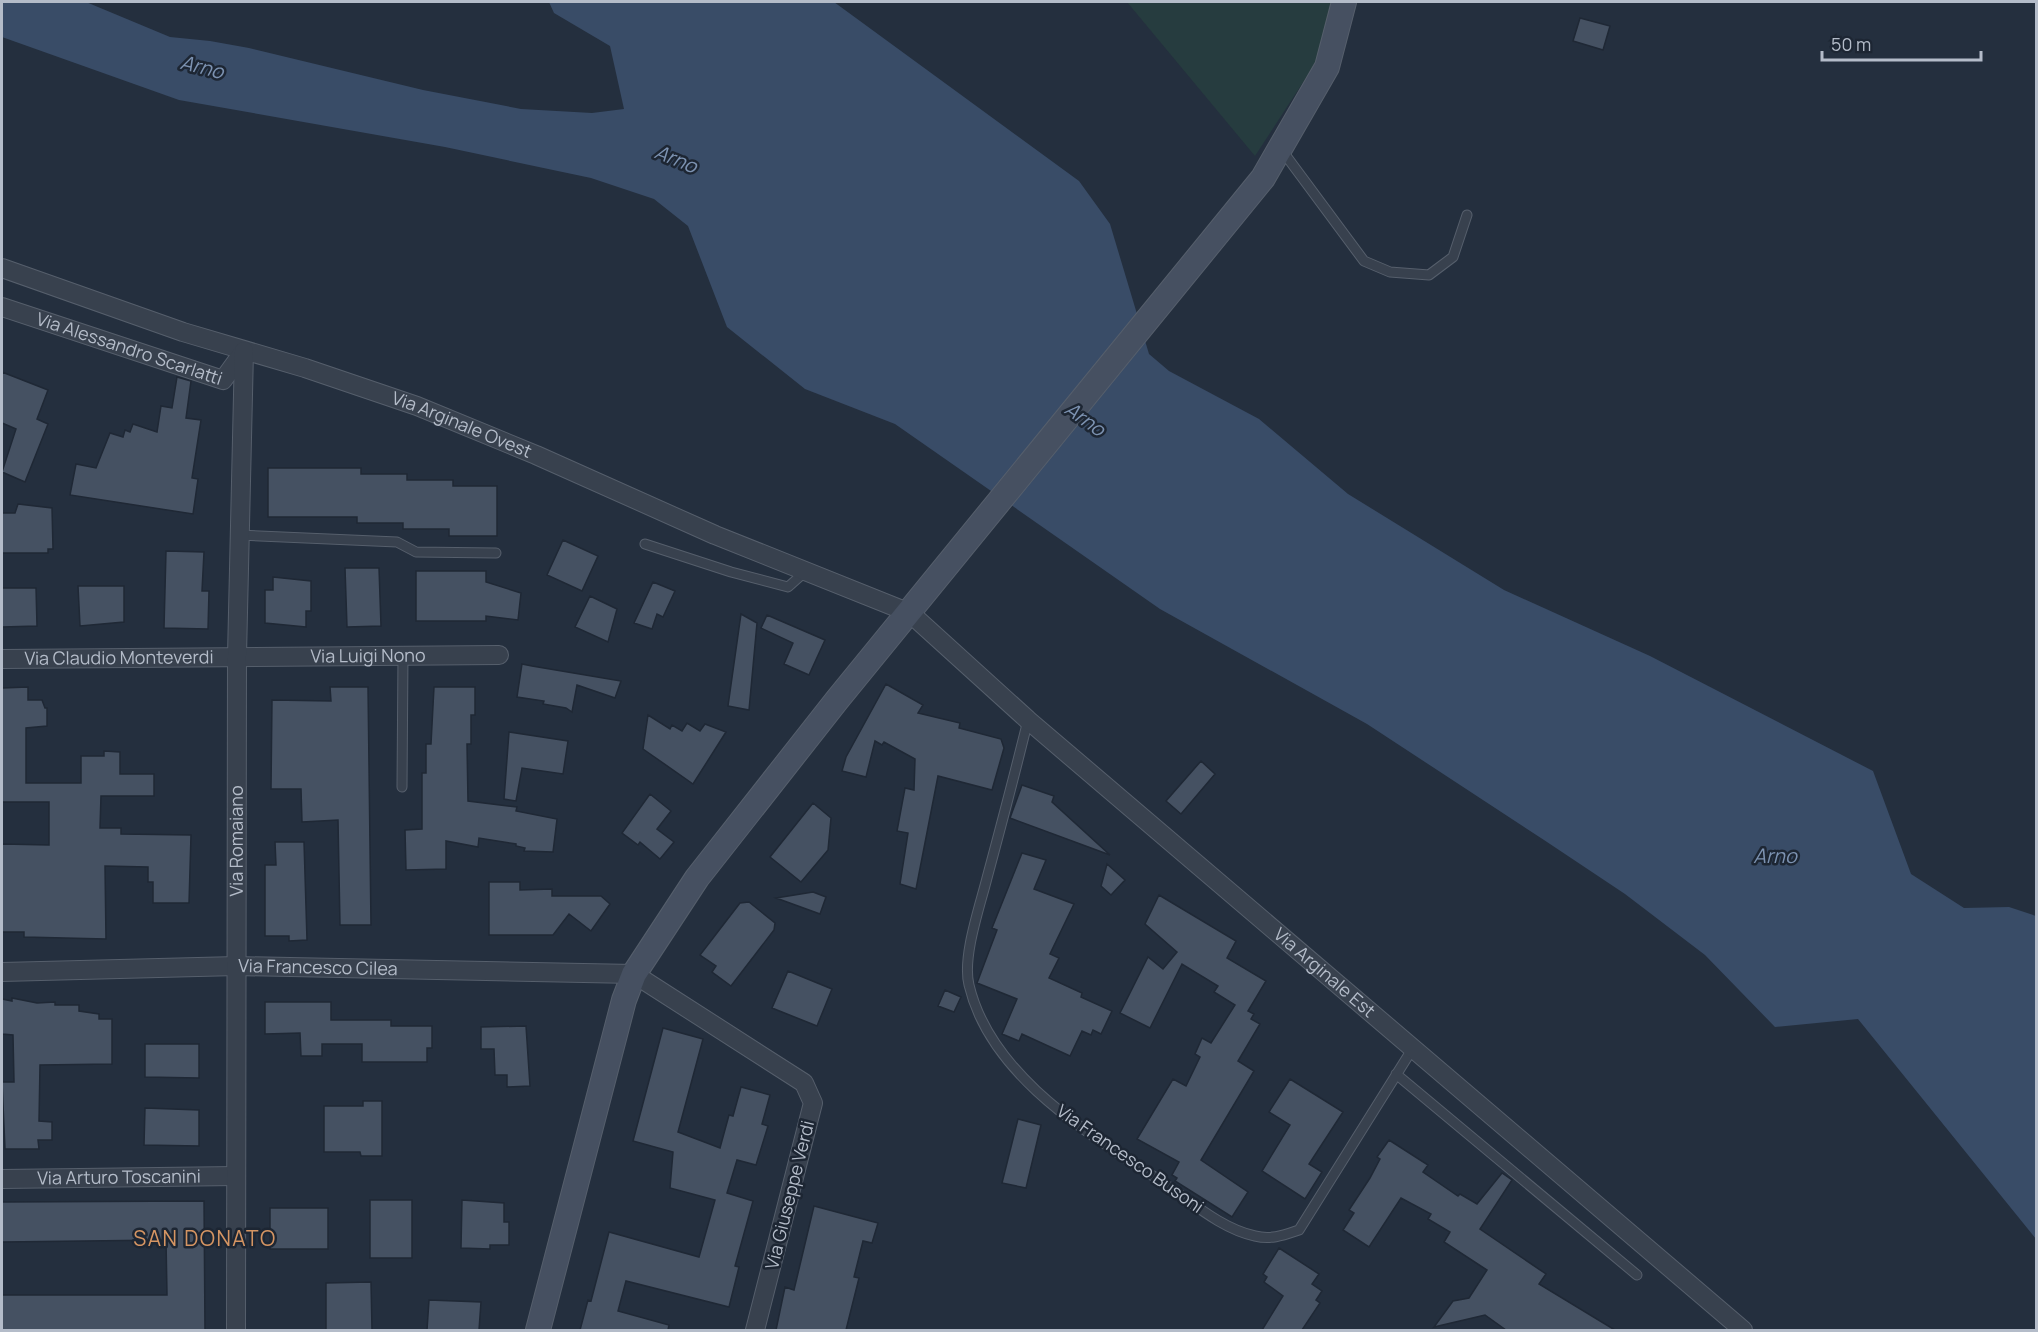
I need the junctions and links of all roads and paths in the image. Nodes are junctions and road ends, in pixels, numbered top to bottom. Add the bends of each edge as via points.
1 (1344, 2) edge
2 (1281, 149) junction
3 (1467, 215) dead end
4 (2, 268) edge
5 (2, 307) edge
6 (244, 351) junction
7 (240, 536) junction
8 (645, 544) dead end
9 (496, 553) dead end
10 (806, 571) junction
11 (909, 613) junction
12 (500, 655) dead end
13 (237, 656) junction
14 (403, 656) junction
15 (2, 659) edge
16 (1028, 720) junction
17 (402, 787) dead end
18 (237, 966) junction
19 (2, 972) edge
20 (634, 974) junction
21 (1413, 1048) junction
22 (1396, 1074) junction
23 (236, 1176) junction
24 (2, 1179) edge
25 (1637, 1275) dead end
26 (236, 1330) edge
27 (538, 1330) edge
28 (755, 1330) edge
29 (1743, 1330) edge

1 - 2 main road via 1327,67
2 - 3 lane via 1364,261 1390,272 1429,274 1454,257
2 - 11 main road via 1263,178
4 - 6 street, Via Arginale Ovest
5 - 6 street, Via Alessandro Scarlatti via 223,380
6 - 7 street, Via Romaiano
6 - 10 street, Via Arginale Ovest via 417,406
7 - 9 lane via 398,542 416,552
7 - 13 street, Via Romaiano
8 - 10 lane via 788,587
10 - 11 street, Via Arginale Ovest
11 - 16 street, Via Arginale Est
11 - 20 main road via 697,878
12 - 14 street, Via Luigi Nono
13 - 14 street, Via Luigi Nono
13 - 15 street, Via Claudio Monteverdi
13 - 18 street, Via Romaiano
14 - 17 lane
16 - 21 street, Via Arginale Est
16 - 22 lane, Via Francesco Busoni via 979,912 969,958 969,984 988,1032 1012,1065 1065,1117 1222,1222 1255,1236 1277,1238 1299,1230
18 - 19 street, Via Francesco Cilea
18 - 20 street, Via Francesco Cilea
18 - 23 street, Via Romaiano
20 - 27 main road
20 - 28 street, Via Giuseppe Verdi via 804,1083 813,1103
21 - 22 lane, Via Francesco Busoni
21 - 29 street, Via Arginale Est
22 - 25 lane
23 - 24 street, Via Arturo Toscanini
23 - 26 street, Via Romaiano

